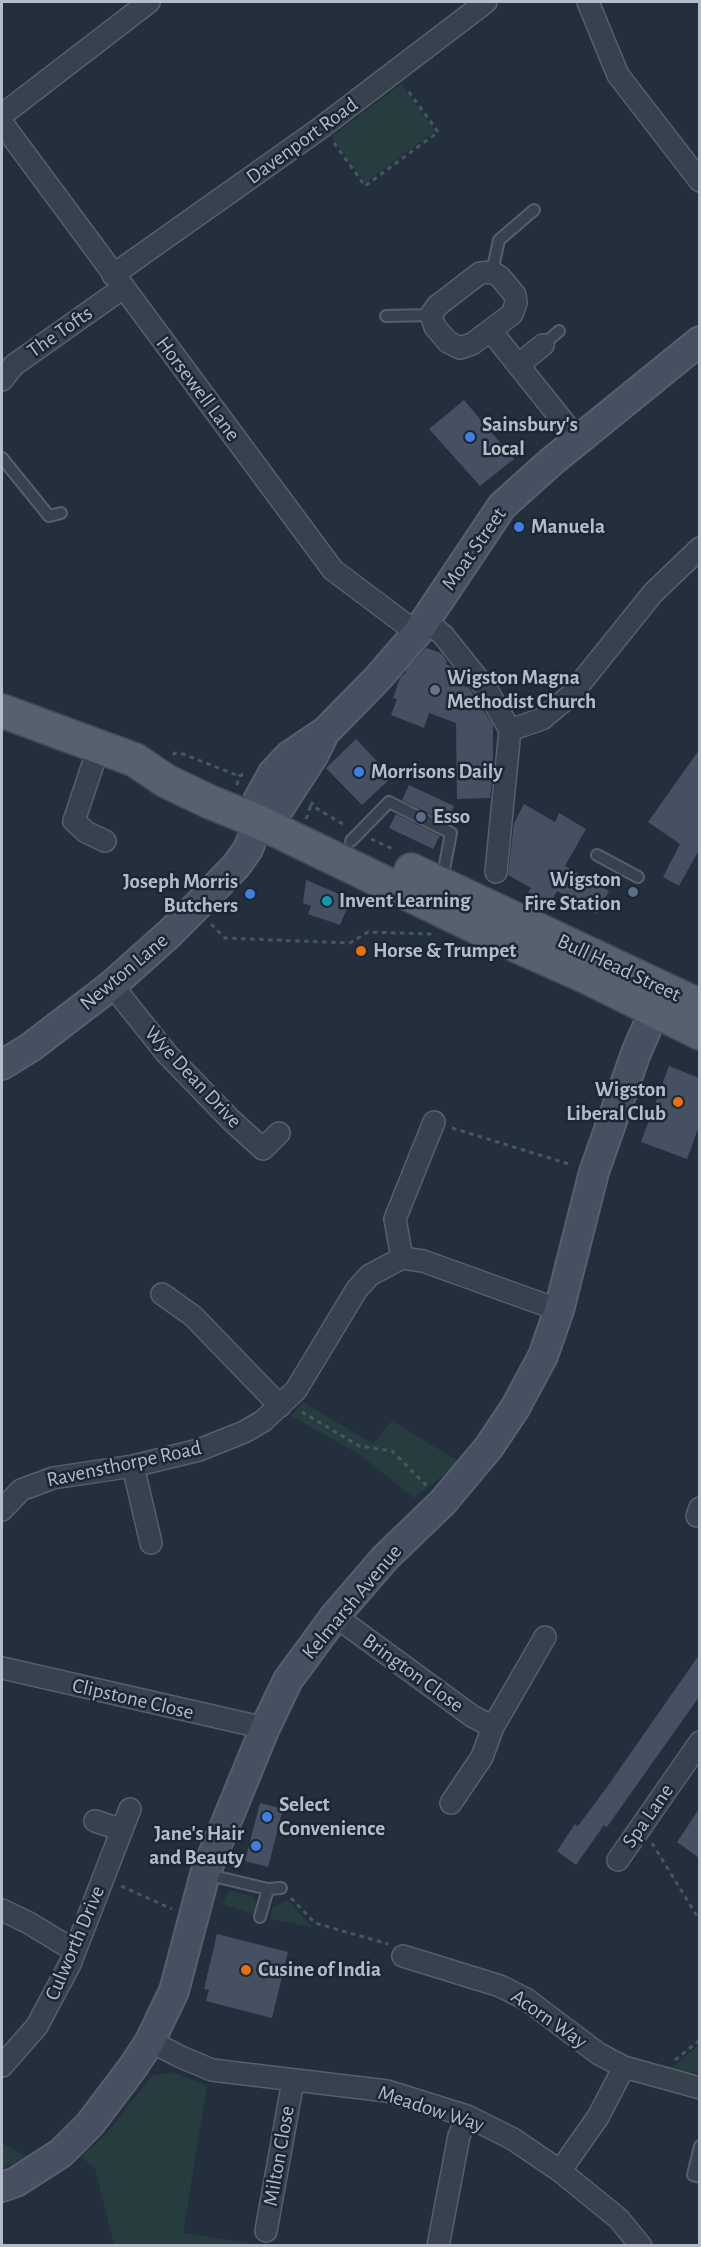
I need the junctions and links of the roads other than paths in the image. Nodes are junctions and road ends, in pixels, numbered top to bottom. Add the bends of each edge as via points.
1 (149, 2) edge
2 (486, 2) edge
3 (588, 2) edge
4 (3, 125) edge
5 (699, 181) edge
6 (534, 210) dead end
7 (492, 272) junction
8 (118, 282) junction
9 (431, 315) junction
10 (386, 316) dead end
11 (491, 331) junction
12 (559, 331) dead end
13 (699, 342) edge
14 (543, 345) joint
15 (518, 365) junction
16 (2, 380) edge
17 (578, 440) junction
18 (2, 458) edge
19 (61, 513) dead end
20 (699, 548) edge
21 (422, 627) junction
22 (5, 718) edge
23 (510, 730) junction
24 (99, 746) junction
25 (247, 800) junction
26 (105, 841) dead end
27 (340, 848) junction
28 (597, 855) dead end
29 (236, 866) joint
30 (496, 873) dead end
31 (638, 877) dead end
32 (439, 900) junction
33 (112, 985) junction
34 (658, 999) junction
35 (699, 1006) edge
36 (699, 1033) edge
37 (2, 1065) edge
38 (434, 1122) road end
39 (279, 1133) dead end
40 (402, 1258) junction
41 (162, 1294) dead end
42 (559, 1310) junction
43 (280, 1406) junction
44 (133, 1466) junction
45 (2, 1510) edge
46 (151, 1543) dead end
47 (335, 1616) junction
48 (545, 1637) dead end
49 (2, 1668) edge
50 (493, 1726) junction
51 (265, 1728) junction
52 (699, 1742) edge
53 (451, 1803) dead end
54 (130, 1809) dead end
55 (96, 1821) dead end
56 (122, 1830) junction
57 (618, 1860) dead end
58 (204, 1874) junction
59 (281, 1888) road end
60 (268, 1890) junction
61 (2, 1910) edge
62 (260, 1917) dead end
63 (75, 1952) junction
64 (403, 1956) road end
65 (150, 2041) junction
66 (2, 2066) edge
67 (624, 2067) junction
68 (293, 2081) junction
69 (699, 2088) edge
70 (467, 2116) junction
71 (699, 2146) edge
72 (560, 2171) junction
73 (699, 2177) edge
74 (2, 2187) edge
75 (266, 2231) dead end
76 (438, 2246) edge
77 (641, 2246) edge

1 - 4 street
2 - 8 street, Davenport Road
3 - 5 street via 618,75
4 - 8 street, Horsewell Lane
6 - 7 lane via 499,240
7 - 9 street via 480,273
7 - 11 street via 515,295 516,303 512,314
8 - 16 street, The Tofts via 14,365
8 - 21 street, Horsewell Lane via 333,570
9 - 10 lane
9 - 11 street via 435,327 448,342 460,348
11 - 15 street
12 - 14 lane
13 - 17 street, Moat Street
14 - 15 street
15 - 17 street
17 - 21 street, Moat Street via 502,506
18 - 19 lane via 50,516
20 - 23 street via 653,593 571,695 542,719
21 - 23 street, Horsewell Lane via 442,635 487,690
21 - 25 street, Moat Street via 326,730 289,756
22 - 24 main road
23 - 30 street
24 - 25 main road via 150,761 166,781
24 - 26 street via 74,821
25 - 27 main road
25 - 27 main road, Bull Head Street via 312,822
25 - 29 street, Moat Street via 248,849
27 - 32 main road, Bull Head Street
27 - 32 lane via 389,802 451,833
28 - 31 lane
29 - 33 street, Newton Lane
32 - 34 main road, Bull Head Street
33 - 37 street, Newton Lane
33 - 39 street, Wye Dean Drive via 167,1054 263,1149
34 - 35 main road, Bull Head Street
34 - 36 main road, Bull Head Street
34 - 42 street, Kelmarsh Avenue via 594,1172
38 - 40 street via 395,1219
40 - 42 street via 423,1261
40 - 43 street, Ravensthorpe Road via 370,1275 357,1289 307,1374
41 - 43 street via 193,1316
42 - 47 street, Kelmarsh Avenue via 543,1356 489,1447 443,1502 385,1558
43 - 44 street, Ravensthorpe Road via 244,1432 199,1450
44 - 45 street, Ravensthorpe Road via 53,1478 21,1490
44 - 46 street
47 - 50 street, Brington Close
47 - 51 street, Kelmarsh Avenue via 288,1680
48 - 50 street
49 - 51 street, Clipstone Close
50 - 53 street via 482,1757
51 - 58 street, Kelmarsh Avenue
52 - 57 street, Spa Lane
54 - 56 street, Culworth Drive
55 - 56 street
56 - 63 street, Culworth Drive
58 - 60 lane
58 - 65 street, Kelmarsh Avenue via 174,1991
59 - 60 lane
60 - 62 lane
61 - 63 street
63 - 66 street, Culworth Drive via 37,2026
64 - 67 street, Acorn Way via 500,1986 526,1999 599,2054
65 - 68 street, Meadow Way via 212,2070
65 - 74 street, Kelmarsh Avenue via 90,2124 61,2153
67 - 69 street, Acorn Way
67 - 72 street via 598,2117
68 - 70 street, Meadow Way via 387,2091
68 - 75 street, Milton Close
70 - 72 street, Meadow Way via 513,2139
70 - 76 street via 459,2136
71 - 73 lane via 693,2175
72 - 77 street, Meadow Way via 619,2219

